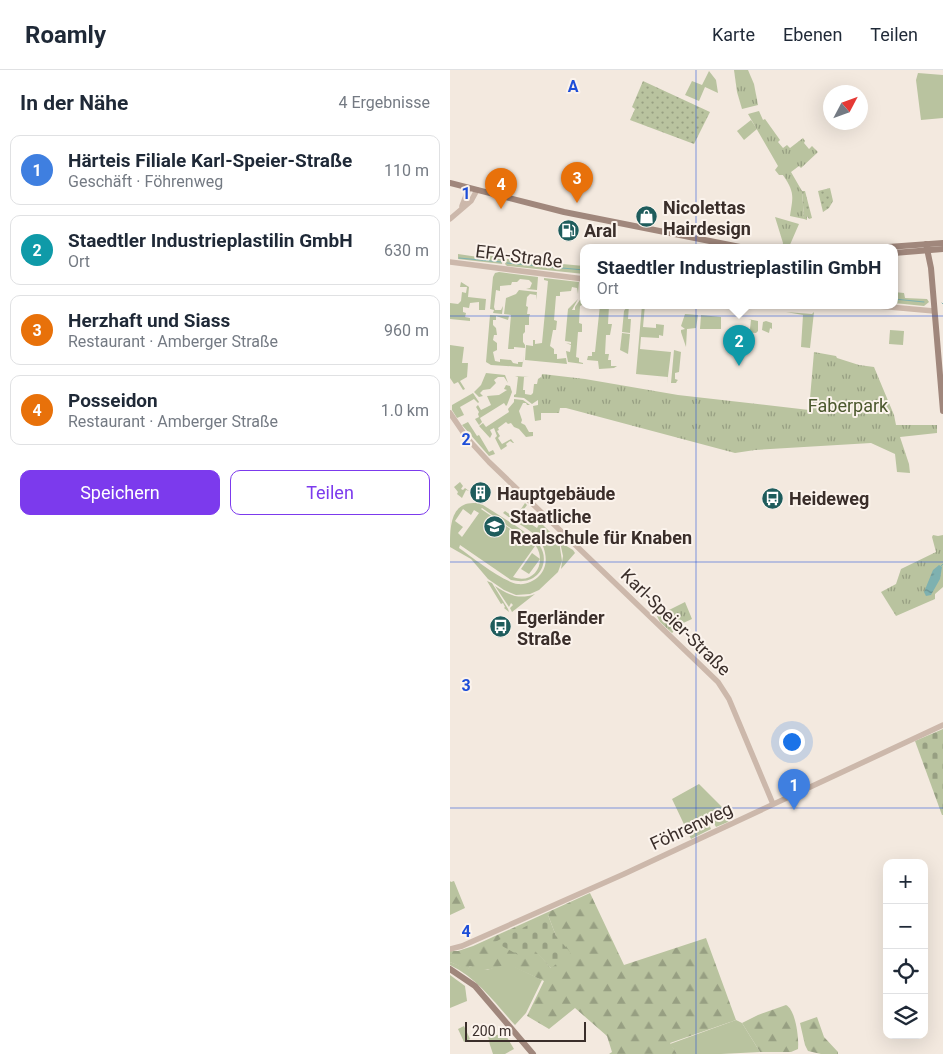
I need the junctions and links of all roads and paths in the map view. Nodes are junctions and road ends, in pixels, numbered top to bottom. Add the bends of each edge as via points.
1 (450, 183) edge
2 (469, 188) junction
3 (477, 190) junction
4 (457, 214) junction
5 (450, 219) edge
6 (943, 243) edge
7 (725, 244) edge
8 (898, 247) edge
9 (930, 247) junction
10 (943, 249) edge
11 (898, 252) edge
12 (450, 262) edge
13 (580, 278) edge
14 (898, 307) edge
15 (934, 310) junction
16 (943, 411) edge
17 (450, 413) edge
18 (943, 725) edge
19 (773, 804) junction
20 (450, 949) edge
21 (450, 969) edge
22 (533, 1054) edge

1 - 2 main road
2 - 3 main road
2 - 4 street
3 - 4 street
3 - 7 main road via 580,216
4 - 5 street
6 - 9 main road
8 - 9 main road
9 - 10 main road
9 - 11 main road
9 - 15 main road
12 - 13 street, EFA-Straße
14 - 15 street
15 - 16 main road
17 - 19 street, Karl-Speier-Straße via 482,454 718,682 729,700
18 - 19 street, Föhrenweg
19 - 20 street, Föhrenweg via 554,906
21 - 22 main road via 475,986

